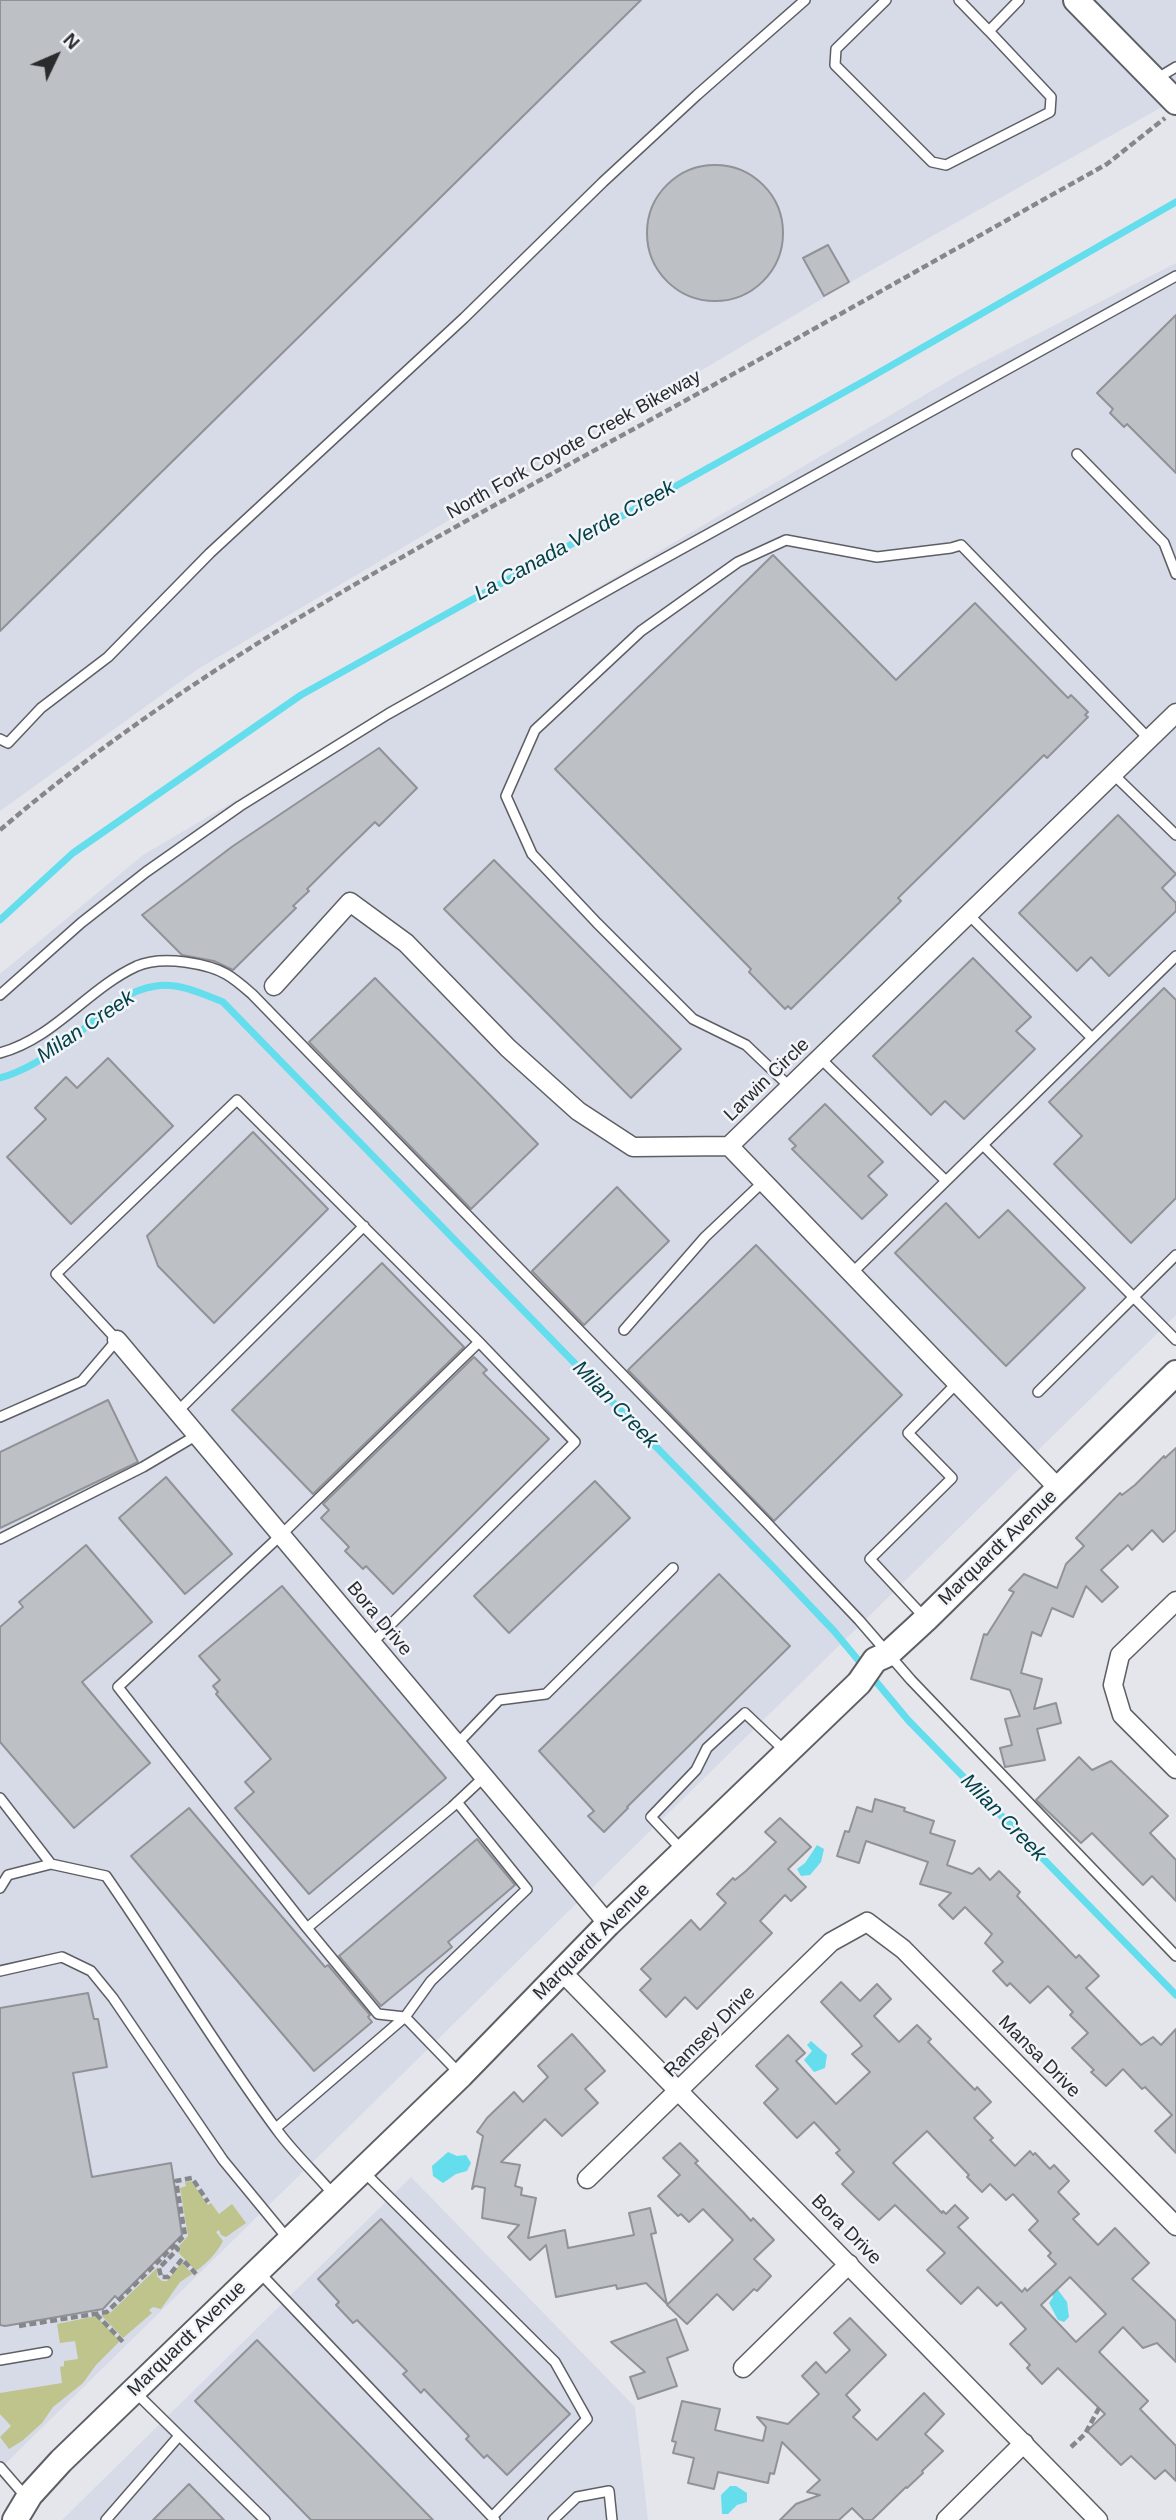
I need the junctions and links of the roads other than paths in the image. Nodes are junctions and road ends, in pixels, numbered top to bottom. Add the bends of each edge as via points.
1 (804, 0) edge
2 (886, 0) edge
3 (959, 0) edge
4 (1019, 0) edge
5 (1076, 0) edge
6 (989, 31) junction
7 (1176, 67) edge
8 (1154, 80) junction
9 (1171, 109) edge
10 (1176, 276) edge
11 (1077, 454) dead end
12 (1176, 574) edge
13 (1176, 713) edge
14 (0, 739) edge
15 (1149, 739) junction
16 (1114, 774) junction
17 (1176, 835) edge
18 (968, 914) junction
19 (1176, 956) edge
20 (274, 986) dead end
21 (0, 995) edge
22 (1092, 1038) junction
23 (0, 1054) edge
24 (820, 1058) junction
25 (790, 1087) junction
26 (983, 1145) junction
27 (729, 1146) junction
28 (946, 1181) junction
29 (764, 1182) junction
30 (364, 1226) junction
31 (1176, 1255) edge
32 (852, 1273) junction
33 (1133, 1297) junction
34 (624, 1330) dead end
35 (117, 1340) junction
36 (1176, 1340) edge
37 (479, 1342) junction
38 (957, 1382) junction
39 (1172, 1383) edge
40 (1038, 1392) dead end
41 (177, 1412) junction
42 (0, 1417) edge
43 (197, 1435) junction
44 (1059, 1489) junction
45 (281, 1535) junction
46 (0, 1539) edge
47 (673, 1568) dead end
48 (1176, 1601) edge
49 (926, 1619) junction
50 (372, 1643) junction
51 (882, 1657) junction
52 (457, 1744) junction
53 (787, 1752) junction
54 (1176, 1769) edge
55 (484, 1777) junction
56 (0, 1798) edge
57 (457, 1802) junction
58 (683, 1852) junction
59 (51, 1864) junction
60 (0, 1888) edge
61 (867, 1922) joint
62 (608, 1924) junction
63 (307, 1928) junction
64 (1176, 1956) edge
65 (0, 1971) edge
66 (562, 1972) junction
67 (405, 2017) junction
68 (461, 2075) junction
69 (679, 2091) junction
70 (276, 2128) junction
71 (361, 2170) junction
72 (587, 2179) dead end
73 (334, 2195) junction
74 (1176, 2226) edge
75 (289, 2240) junction
76 (849, 2264) junction
77 (258, 2271) junction
78 (47, 2352) dead end
79 (0, 2360) edge
80 (743, 2368) dead end
81 (134, 2391) junction
82 (179, 2436) junction
83 (1024, 2443) junction
84 (0, 2467) edge
85 (27, 2498) junction
86 (494, 2518) edge
87 (15, 2520) edge
88 (106, 2520) edge
89 (265, 2520) edge
90 (552, 2520) edge
91 (612, 2520) edge
92 (946, 2520) edge
93 (1098, 2520) edge

1 - 14 lane via 603,182 210,553 108,657 41,708 8,743
2 - 6 lane via 836,49 835,65 932,162 946,165 1050,113 1051,97
3 - 6 lane
4 - 6 lane
5 - 8 street
7 - 8 lane
8 - 9 street
10 - 21 lane via 388,714 240,806 146,872
11 - 12 lane via 1164,542
13 - 15 street, Larwin Circle
15 - 16 street, Larwin Circle
15 - 25 lane via 961,545 877,557 786,540 738,562 641,631 535,730 506,796 532,853 692,1019 746,1045
16 - 17 lane
16 - 18 street, Larwin Circle
18 - 22 lane
18 - 24 street, Larwin Circle
19 - 22 lane
20 - 27 street via 351,902 405,943 508,1048 589,1119 633,1147
22 - 26 lane
23 - 51 lane via 35,1039 139,965 169,960 200,964 226,974 252,994 766,1522
24 - 25 street, Larwin Circle
24 - 28 lane
25 - 27 street, Larwin Circle
26 - 28 lane
26 - 33 lane
27 - 29 street, Larwin Circle
28 - 32 lane
29 - 32 street, Larwin Circle
29 - 34 lane via 705,1237
30 - 35 lane via 237,1100 56,1274
30 - 37 lane
30 - 41 lane
31 - 33 lane
32 - 38 street, Larwin Circle
33 - 36 lane
33 - 40 lane
35 - 41 street, Bora Drive
35 - 42 lane via 82,1381
37 - 45 lane
37 - 50 lane via 575,1442
38 - 44 street, Larwin Circle
38 - 49 lane via 908,1433 952,1478 870,1559
39 - 44 street, Marquardt Avenue
41 - 43 street, Bora Drive
43 - 45 street, Bora Drive
43 - 46 lane
44 - 49 street, Marquardt Avenue
45 - 50 street, Bora Drive
45 - 63 lane via 118,1687
47 - 52 lane via 546,1694 499,1700
48 - 54 street via 1120,1655 1112,1685 1122,1715
49 - 51 street, Marquardt Avenue
50 - 52 street, Bora Drive
51 - 53 street, Marquardt Avenue
51 - 64 lane
52 - 55 street, Bora Drive
53 - 58 street, Marquardt Avenue
53 - 58 lane via 745,1713 707,1748 696,1770 651,1817
55 - 57 lane
55 - 62 street, Bora Drive
56 - 59 lane
57 - 63 lane
57 - 67 lane via 527,1889 431,1982
58 - 62 street, Marquardt Avenue
59 - 60 lane via 8,1875
59 - 70 lane via 106,1876
61 - 69 street, Ramsey Drive via 831,1942
61 - 74 street, Mansa Drive via 903,1949
62 - 66 street, Marquardt Avenue
63 - 67 lane via 378,2014
65 - 75 lane via 62,1957 91,1971 223,2160
66 - 68 street, Marquardt Avenue
66 - 69 street, Bora Drive
67 - 68 lane
67 - 70 lane
68 - 71 street, Marquardt Avenue
69 - 72 street, Ramsey Drive
69 - 76 street, Bora Drive
70 - 73 lane
71 - 73 street, Marquardt Avenue
71 - 86 lane via 555,2362 587,2419
73 - 75 street, Marquardt Avenue
75 - 77 street, Marquardt Avenue
76 - 80 street
76 - 83 street, Bora Drive
77 - 81 street, Marquardt Avenue
77 - 86 lane
78 - 79 lane
81 - 82 lane
81 - 85 street, Marquardt Avenue
82 - 88 lane
82 - 89 lane
83 - 92 street
83 - 93 street, Bora Drive
84 - 85 lane
85 - 87 street, Marquardt Avenue
90 - 91 lane via 577,2497 610,2491

